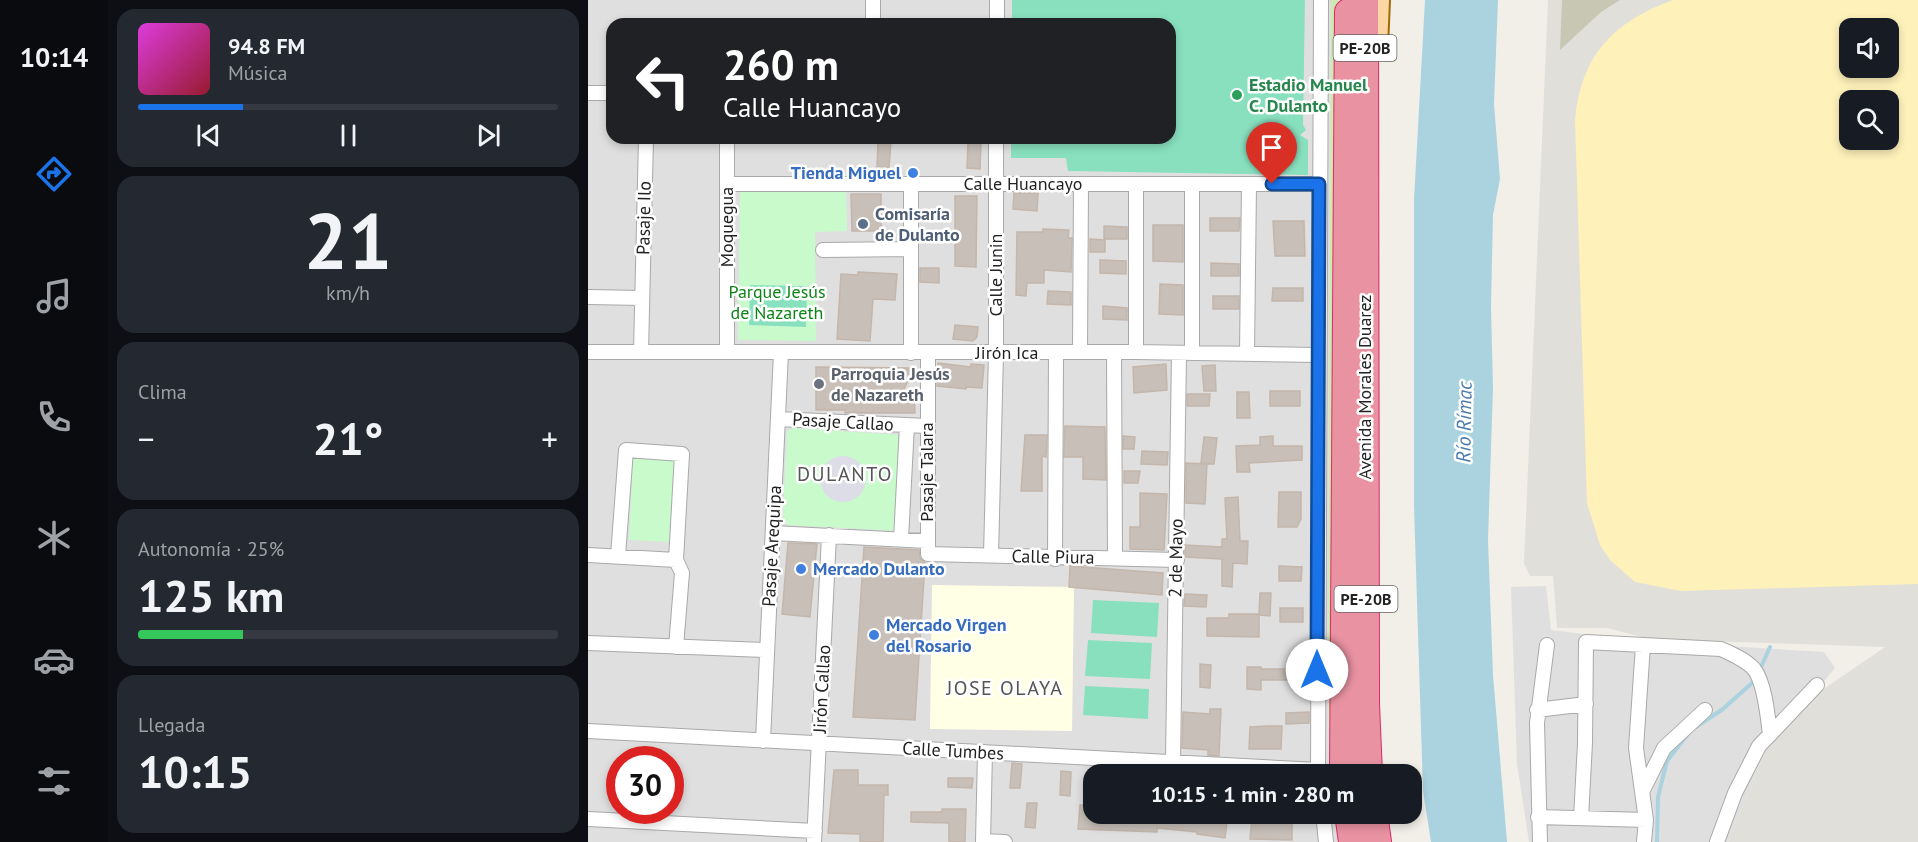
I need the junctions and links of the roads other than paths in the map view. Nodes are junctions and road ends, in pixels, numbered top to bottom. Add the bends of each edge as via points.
1 (873, 0) edge
2 (997, 0) edge
3 (1321, 0) edge
4 (1348, 0) edge
5 (1365, 0) edge
6 (1378, 0) edge
7 (873, 18) edge
8 (997, 18) edge
9 (588, 93) edge
10 (606, 93) edge
11 (1365, 96) junction
12 (646, 144) edge
13 (727, 144) edge
14 (996, 144) edge
15 (727, 184) junction
16 (911, 184) junction
17 (996, 184) junction
18 (1081, 184) junction
19 (1136, 184) junction
20 (1192, 184) junction
21 (1250, 184) junction
22 (1319, 184) junction
23 (911, 249) junction
24 (823, 250) dead end
25 (588, 297) edge
26 (642, 298) junction
27 (588, 352) edge
28 (641, 352) junction
29 (727, 352) junction
30 (782, 352) junction
31 (1080, 352) junction
32 (1114, 352) junction
33 (1136, 352) junction
34 (911, 353) junction
35 (928, 353) junction
36 (996, 353) junction
37 (1056, 353) junction
38 (1186, 353) junction
39 (1247, 354) junction
40 (1318, 355) junction
41 (778, 419) junction
42 (907, 425) junction
43 (927, 426) junction
44 (773, 533) junction
45 (829, 535) junction
46 (901, 539) junction
47 (928, 548) junction
48 (588, 555) edge
49 (618, 556) junction
50 (991, 556) junction
51 (1115, 558) junction
52 (1055, 559) junction
53 (676, 560) junction
54 (1176, 560) junction
55 (588, 643) edge
56 (1546, 645) dead end
57 (1643, 645) junction
58 (676, 646) junction
59 (767, 650) junction
60 (1817, 685) dead end
61 (1586, 704) junction
62 (1537, 710) junction
63 (1705, 710) dead end
64 (588, 731) edge
65 (1770, 735) junction
66 (762, 741) junction
67 (819, 744) junction
68 (985, 752) junction
69 (1173, 762) junction
70 (1202, 764) edge
71 (1318, 764) edge
72 (1343, 764) edge
73 (1369, 764) edge
74 (1643, 790) junction
75 (1539, 817) junction
76 (1581, 818) junction
77 (588, 819) edge
78 (1646, 820) junction
79 (1324, 824) edge
80 (1350, 824) edge
81 (1376, 824) edge
82 (729, 827) junction
83 (814, 836) edge
84 (983, 841) edge
85 (729, 842) edge
86 (1005, 842) edge
87 (1326, 842) edge
88 (1352, 842) edge
89 (1378, 842) edge
90 (1540, 842) edge
91 (1644, 842) edge
92 (1717, 842) edge

1 - 7 street
2 - 8 street
3 - 22 street
4 - 72 highway, Avenida Morales Duarez / PE-20B
5 - 11 highway, Avenida Morales Duarez / PE-20B
6 - 11 main road via 1377,40
9 - 10 street
11 - 73 highway, Avenida Morales Duarez / PE-20B
12 - 26 street, Pasaje Ilo
13 - 15 street, Moquegua
14 - 17 street, Calle Junin
15 - 16 street, Calle Huancayo
15 - 29 street, Moquegua
16 - 17 street, Calle Huancayo
16 - 23 street
17 - 18 street, Calle Huancayo
17 - 36 street, Calle Junin
18 - 19 street, Calle Huancayo
18 - 31 street
19 - 20 street, Calle Huancayo
19 - 33 street
20 - 21 street, Calle Huancayo
20 - 38 street, 2 de Mayo
21 - 22 street, Calle Huancayo
21 - 39 street
22 - 40 street
23 - 24 street
23 - 34 street
25 - 26 street
26 - 28 street, Pasaje Ilo
27 - 28 street, Jirón Ica
28 - 29 street, Jirón Ica
29 - 30 street, Jirón Ica
30 - 34 street, Jirón Ica
30 - 41 street, Pasaje Arequipa
31 - 32 street, Jirón Ica
31 - 37 street, Jirón Ica
32 - 33 street, Jirón Ica
32 - 51 street
33 - 38 street, Jirón Ica
34 - 35 street, Jirón Ica
35 - 36 street, Jirón Ica
35 - 43 street, Pasaje Talara
36 - 37 street, Jirón Ica
36 - 50 street, Calle Junin
37 - 52 street
38 - 39 street, Jirón Ica
38 - 54 street, 2 de Mayo
39 - 40 street, Jirón Ica
40 - 71 street
41 - 42 street, Pasaje Callao
41 - 44 street, Pasaje Arequipa
42 - 43 street, Pasaje Callao
42 - 46 street, Pasaje Callao
43 - 47 street, Pasaje Talara
44 - 45 street
44 - 59 street, Pasaje Arequipa
45 - 46 street
45 - 67 street, Jirón Callao
46 - 47 street, Calle Piura
47 - 50 street, Calle Piura
48 - 49 street
49 - 53 street
49 - 53 street via 626,450 682,454
50 - 52 street, Calle Piura
51 - 52 street, Calle Piura
51 - 54 street, Calle Piura
53 - 58 street via 682,573
54 - 69 street, 2 de Mayo
55 - 58 street
56 - 62 street
57 - 61 street via 1586,642
57 - 65 street via 1721,649 1737,656 1755,670
57 - 74 street via 1636,748
58 - 59 street
59 - 66 street, Pasaje Arequipa
60 - 65 street
61 - 62 street
61 - 76 street
62 - 75 street
63 - 74 street via 1664,748
64 - 66 street, Calle Tumbes
65 - 92 street via 1735,793
66 - 67 street, Calle Tumbes
67 - 68 street, Calle Tumbes
67 - 83 street, Jirón Callao
68 - 69 street, Calle Tumbes
68 - 84 street
69 - 70 street, Calle Tumbes
74 - 78 street
75 - 76 street
75 - 90 street
76 - 78 street
77 - 82 street
78 - 91 street
79 - 87 street
80 - 88 highway
81 - 89 highway
82 - 83 street
82 - 85 street
84 - 86 street

